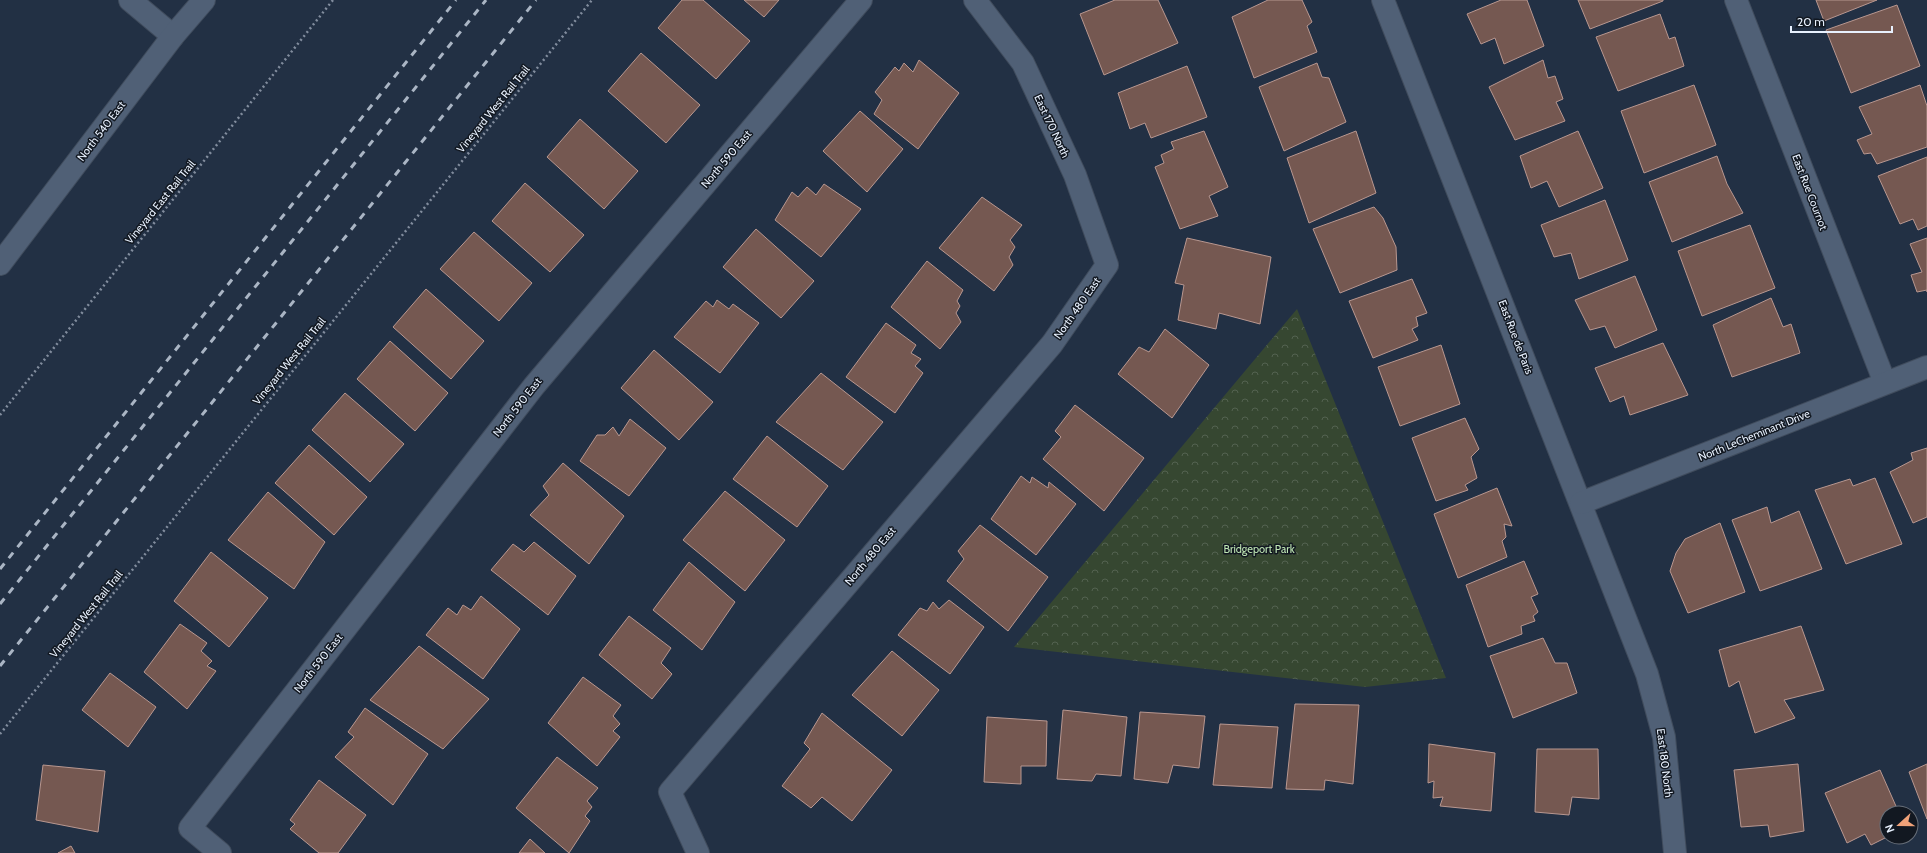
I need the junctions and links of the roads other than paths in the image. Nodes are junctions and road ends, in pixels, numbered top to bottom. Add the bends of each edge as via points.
1 (130, 0) edge
2 (204, 0) edge
3 (861, 0) edge
4 (975, 0) edge
5 (1383, 0) edge
6 (1736, 0) edge
7 (173, 36) junction
8 (0, 264) edge
9 (1107, 265) joint
10 (1927, 367) edge
11 (1885, 383) junction
12 (1581, 503) junction
13 (1647, 674) joint
14 (220, 853) edge
15 (698, 853) edge
16 (1675, 853) edge

1 - 7 street
2 - 7 street, North 540 East
3 - 14 street, North 590 East via 534,386 190,828
4 - 9 street, East 170 North via 1023,63 1075,175
5 - 12 street, East Rue de Paris
6 - 11 street, East Rue Cournot
7 - 8 street, North 540 East
9 - 15 street, North 480 East via 1052,344 670,792
10 - 11 street, North LeCheminant Drive
11 - 12 street, North LeCheminant Drive
12 - 13 street, East Rue de Paris
13 - 16 street, East 180 North via 1664,737

